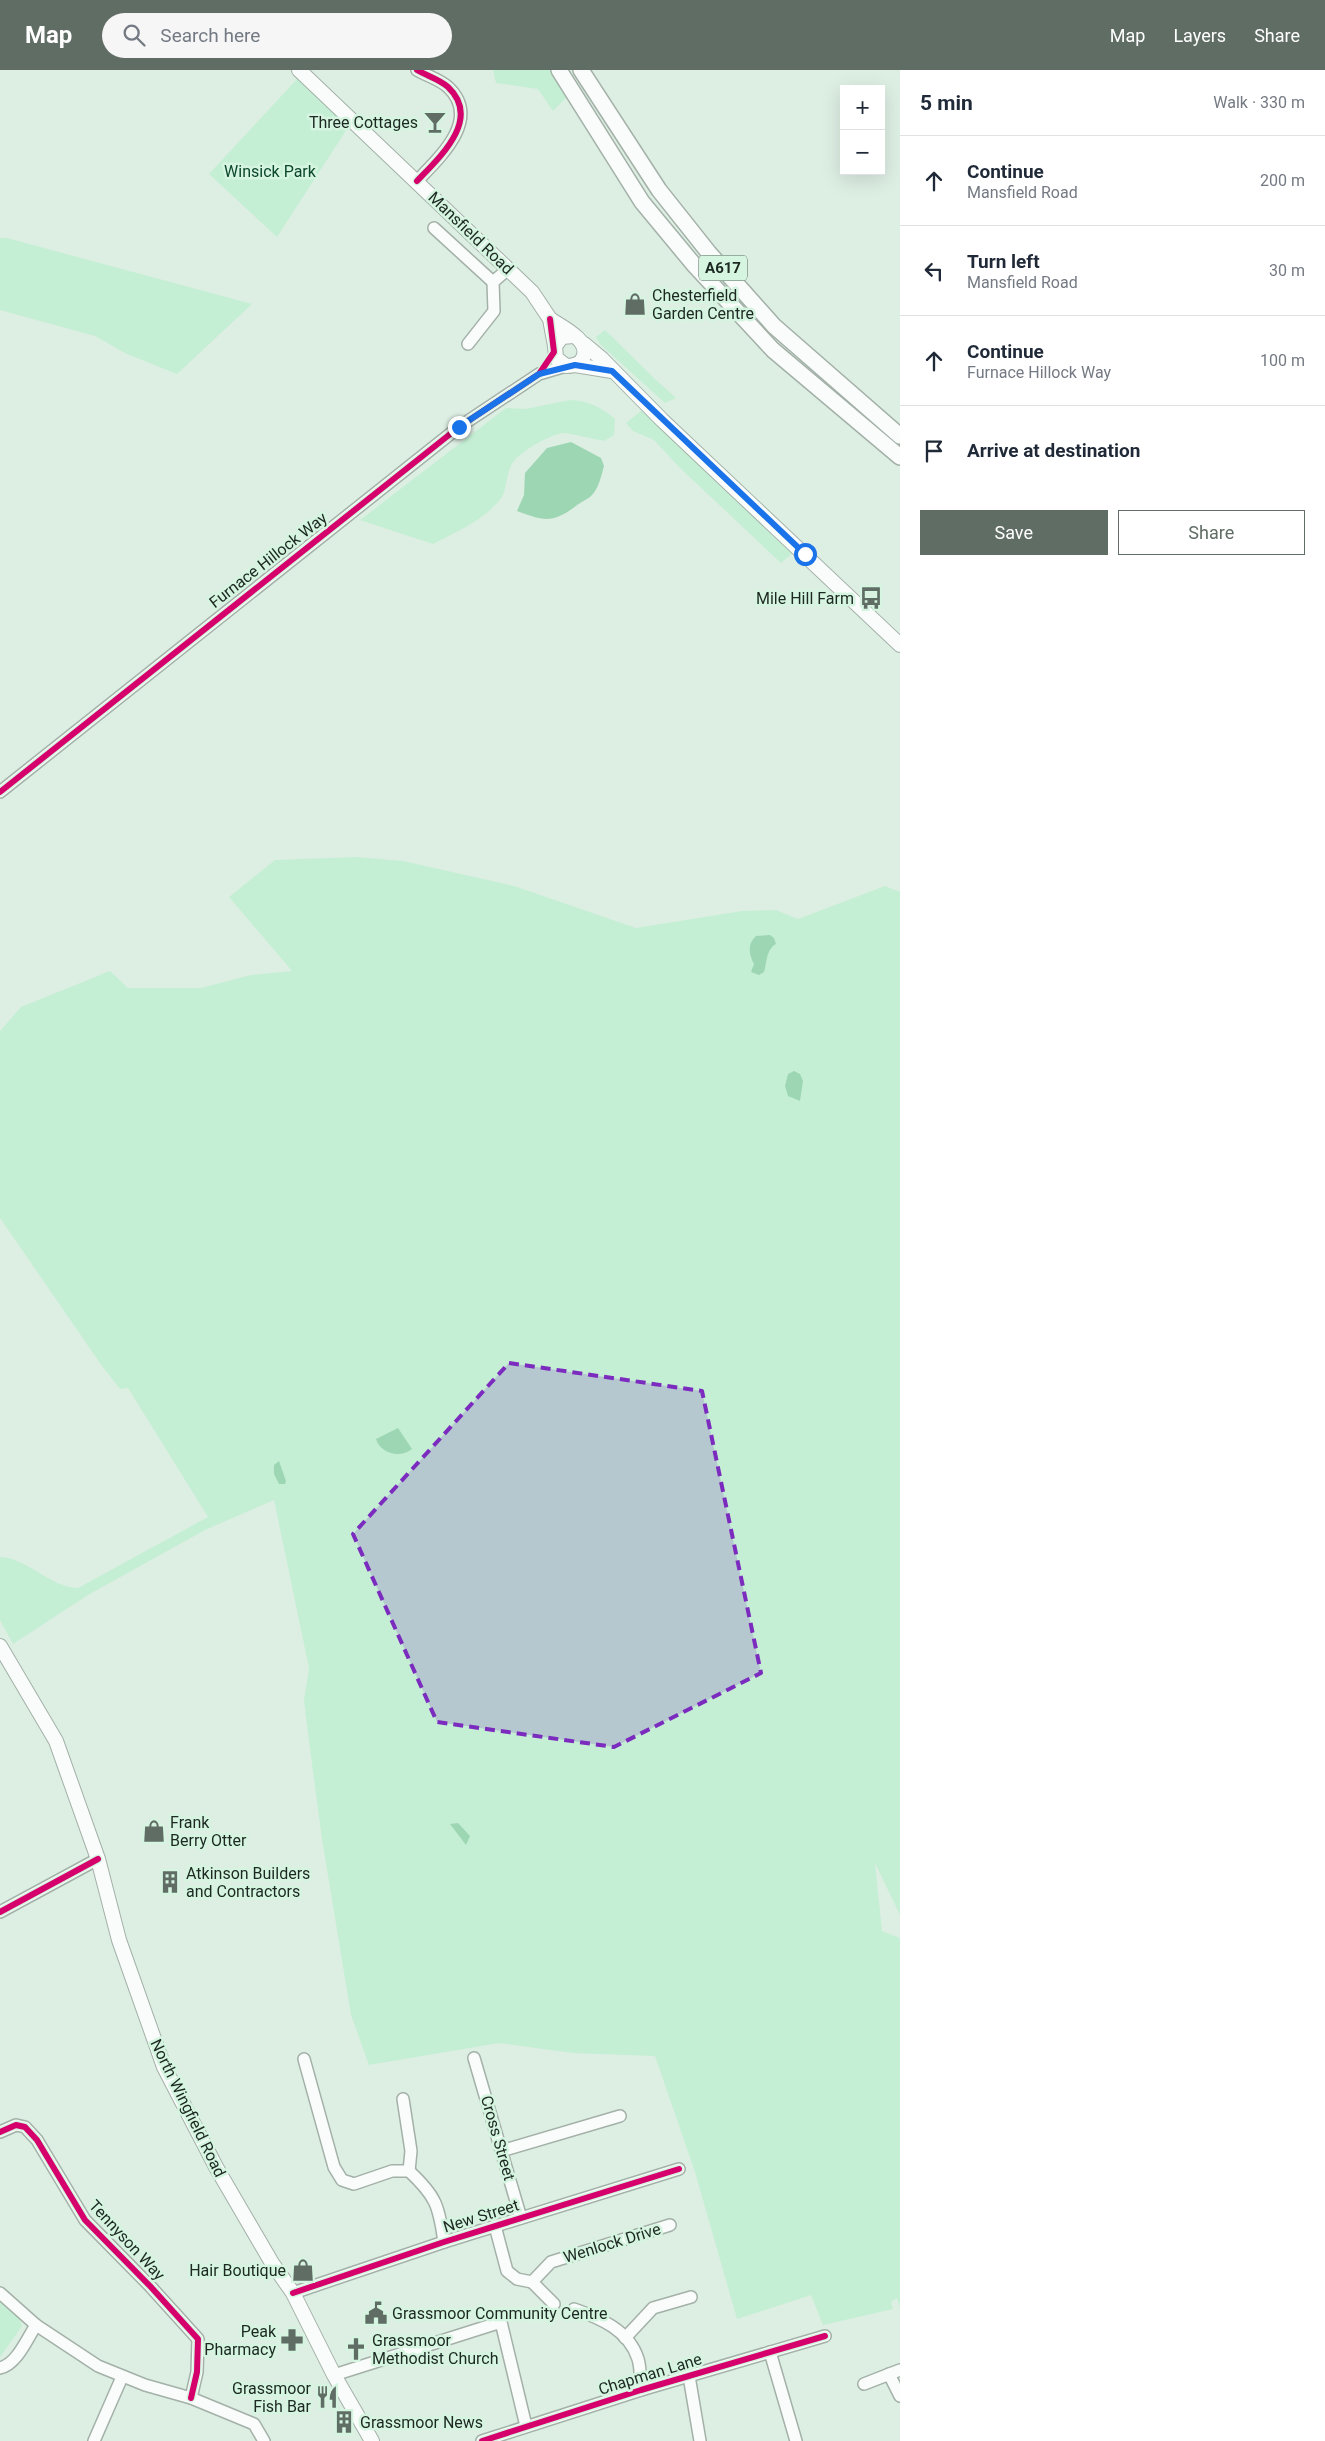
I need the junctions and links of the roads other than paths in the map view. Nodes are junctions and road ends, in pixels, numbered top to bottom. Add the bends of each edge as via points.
1 (299, 70) edge
2 (417, 70) edge
3 (559, 70) edge
4 (580, 70) edge
5 (416, 182) junction
6 (434, 228) dead end
7 (508, 269) junction
8 (493, 282) junction
9 (550, 319) junction
10 (579, 340) junction
11 (468, 344) dead end
12 (554, 349) junction
13 (571, 365) junction
14 (612, 371) junction
15 (539, 374) junction
16 (900, 436) edge
17 (900, 457) edge
18 (900, 645) edge
19 (0, 792) edge
20 (0, 1646) edge
21 (98, 1859) junction
22 (0, 1912) edge
23 (474, 2058) dead end
24 (304, 2059) dead end
25 (403, 2099) dead end
26 (620, 2116) dead end
27 (0, 2132) edge
28 (501, 2151) junction
29 (680, 2169) dead end
30 (409, 2171) junction
31 (521, 2218) junction
32 (670, 2225) dead end
33 (495, 2226) junction
34 (444, 2242) junction
35 (532, 2282) junction
36 (0, 2293) edge
37 (293, 2294) junction
38 (691, 2297) dead end
39 (554, 2304) dead end
40 (574, 2309) dead end
41 (36, 2326) junction
42 (825, 2336) dead end
43 (625, 2338) junction
44 (770, 2352) junction
45 (0, 2368) edge
46 (894, 2372) edge
47 (334, 2375) junction
48 (689, 2376) junction
49 (122, 2377) junction
50 (864, 2384) dead end
51 (641, 2390) junction
52 (900, 2396) edge
53 (191, 2398) junction
54 (526, 2426) junction
55 (94, 2441) edge
56 (264, 2441) edge
57 (372, 2441) edge
58 (482, 2441) edge
59 (700, 2441) edge
60 (796, 2441) edge

1 - 5 main road, Mansfield Road
2 - 5 street via 446,86 461,105 462,117 458,132
3 - 17 highway, A617 via 642,202 695,266 773,350
4 - 16 highway, A617 via 659,190 709,254 774,326
5 - 7 main road, Mansfield Road
6 - 8 street
7 - 8 street
7 - 9 main road, Mansfield Road via 532,292
8 - 11 street via 494,311
9 - 10 main road, Mansfield Road
9 - 12 main road, Mansfield Road
10 - 12 main road via 562,337
10 - 13 main road via 584,356
10 - 14 main road, Mansfield Road
12 - 13 main road via 556,358
12 - 15 street, Furnace Hillock Way
13 - 14 main road
13 - 15 street, Furnace Hillock Way
14 - 18 main road, Mansfield Road
15 - 19 street, Furnace Hillock Way via 452,433
20 - 21 main road, North Wingfield Road via 56,1741
21 - 22 street
21 - 37 main road, North Wingfield Road via 119,1940 164,2067 216,2167
23 - 28 street, Cross Street
24 - 30 street via 334,2167 342,2180 354,2184 392,2171
25 - 30 street via 411,2151
26 - 28 street
27 - 53 street, Tennyson Way via 16,2125 24,2127 37,2140 85,2220 198,2339 197,2372
28 - 31 street, Cross Street
29 - 31 street, New Street
30 - 34 street via 428,2189 440,2212
31 - 33 street, New Street
32 - 35 street, Wenlock Drive via 551,2262
33 - 34 street, New Street
33 - 35 street via 507,2271 516,2279
34 - 37 street, New Street
35 - 39 street
36 - 41 street
37 - 47 main road, North Wingfield Road
38 - 43 street via 653,2308
40 - 43 street via 611,2324
41 - 45 street via 18,2354
41 - 49 street via 98,2366
42 - 44 street, Chapman Lane
43 - 51 street via 632,2344 639,2361
44 - 48 street, Chapman Lane
44 - 60 street
46 - 50 street
46 - 52 street
47 - 54 street via 501,2322
47 - 57 main road, North Wingfield Road
48 - 51 street, Chapman Lane
48 - 59 street
49 - 53 street
49 - 55 street
51 - 54 street, Chapman Lane
53 - 56 street via 254,2424
54 - 58 street, Chapman Lane

